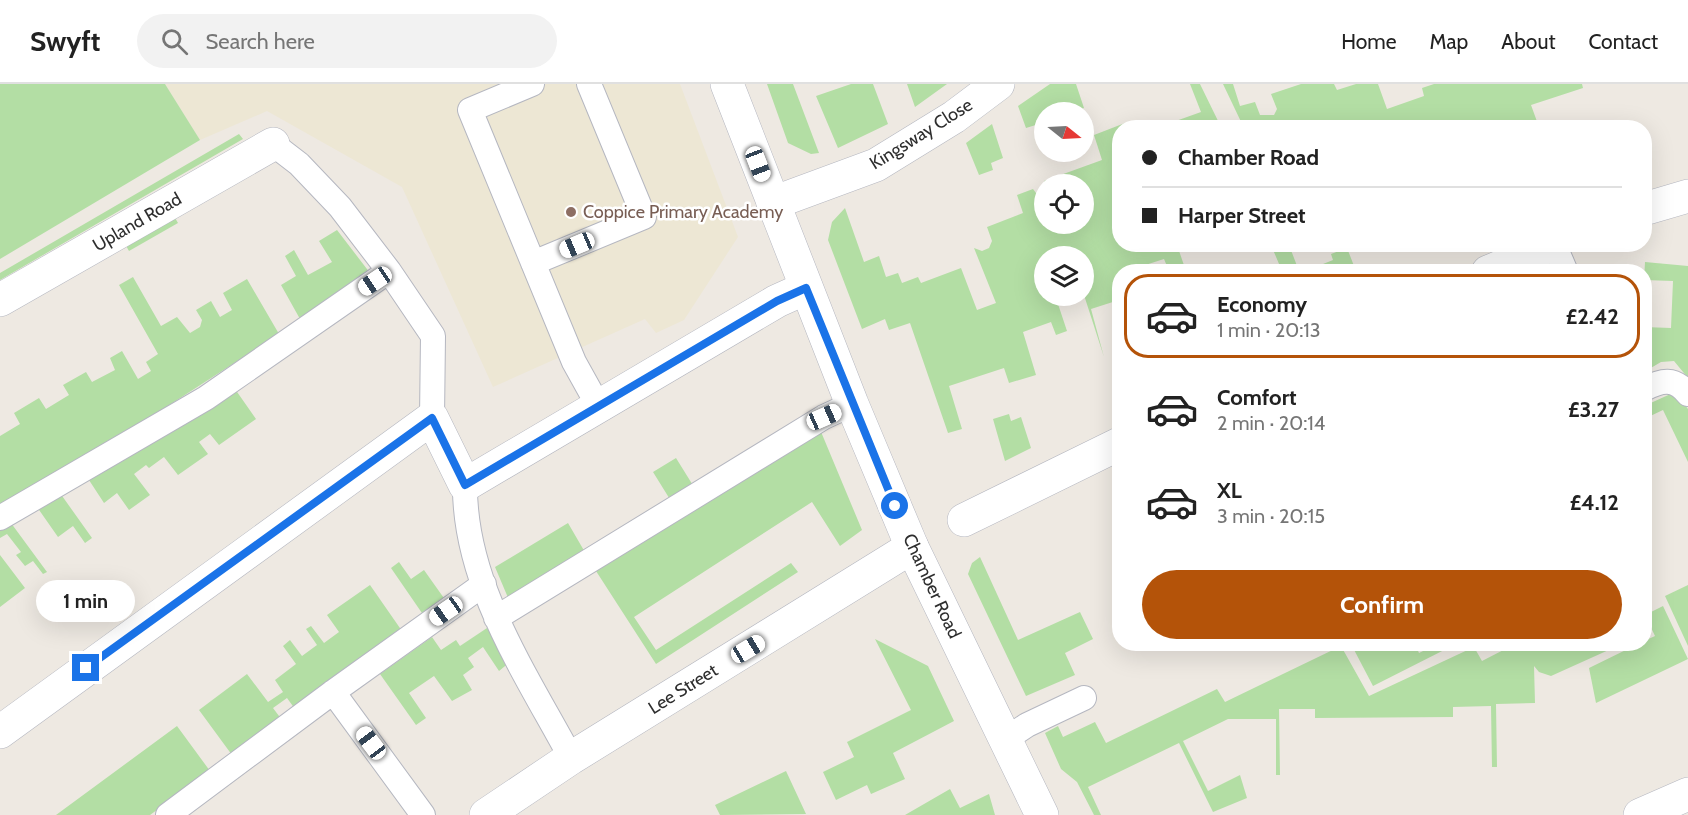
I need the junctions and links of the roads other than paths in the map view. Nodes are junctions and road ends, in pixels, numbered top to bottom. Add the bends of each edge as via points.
1 (532, 84) edge
2 (589, 84) edge
3 (728, 84) edge
4 (998, 84) edge
5 (273, 144) joint
6 (1688, 196) edge
7 (773, 204) junction
8 (1652, 207) edge
9 (1535, 252) edge
10 (533, 263) junction
11 (1507, 264) edge
12 (390, 271) junction
13 (806, 288) junction
14 (0, 300) edge
15 (1652, 385) edge
16 (1688, 394) edge
17 (852, 404) junction
18 (599, 407) junction
19 (432, 418) junction
20 (1112, 447) edge
21 (465, 485) junction
22 (0, 518) edge
23 (964, 520) dead end
24 (912, 547) junction
25 (484, 584) junction
26 (496, 618) junction
27 (333, 692) junction
28 (1084, 698) dead end
29 (0, 732) edge
30 (1006, 739) junction
31 (571, 758) junction
32 (1688, 794) edge
33 (168, 815) edge
34 (423, 815) edge
35 (486, 815) edge
36 (1042, 815) edge
37 (1640, 815) edge

1 - 10 lane via 470,110
2 - 10 lane via 644,217
3 - 7 street, Chamber Road
4 - 7 street, Kingsway Close via 954,117 876,165
5 - 12 lane via 299,164 340,207
5 - 14 street, Upland Road
6 - 8 street
7 - 13 street, Chamber Road
9 - 11 street
10 - 18 lane via 574,362
12 - 19 lane via 433,336
12 - 22 lane via 206,398
13 - 17 street, Chamber Road
13 - 18 street via 777,301
15 - 16 lane via 1662,380 1680,384
17 - 24 street, Chamber Road
17 - 26 lane via 824,417
18 - 21 street
19 - 21 street
19 - 29 street
20 - 23 street
21 - 25 lane via 465,517
24 - 30 street, Chamber Road
24 - 31 street, Lee Street
25 - 26 lane
25 - 27 lane
26 - 31 lane
27 - 33 lane
27 - 34 lane
28 - 30 lane via 1027,724
30 - 36 street, Chamber Road
31 - 35 street, Lee Street
32 - 37 street

